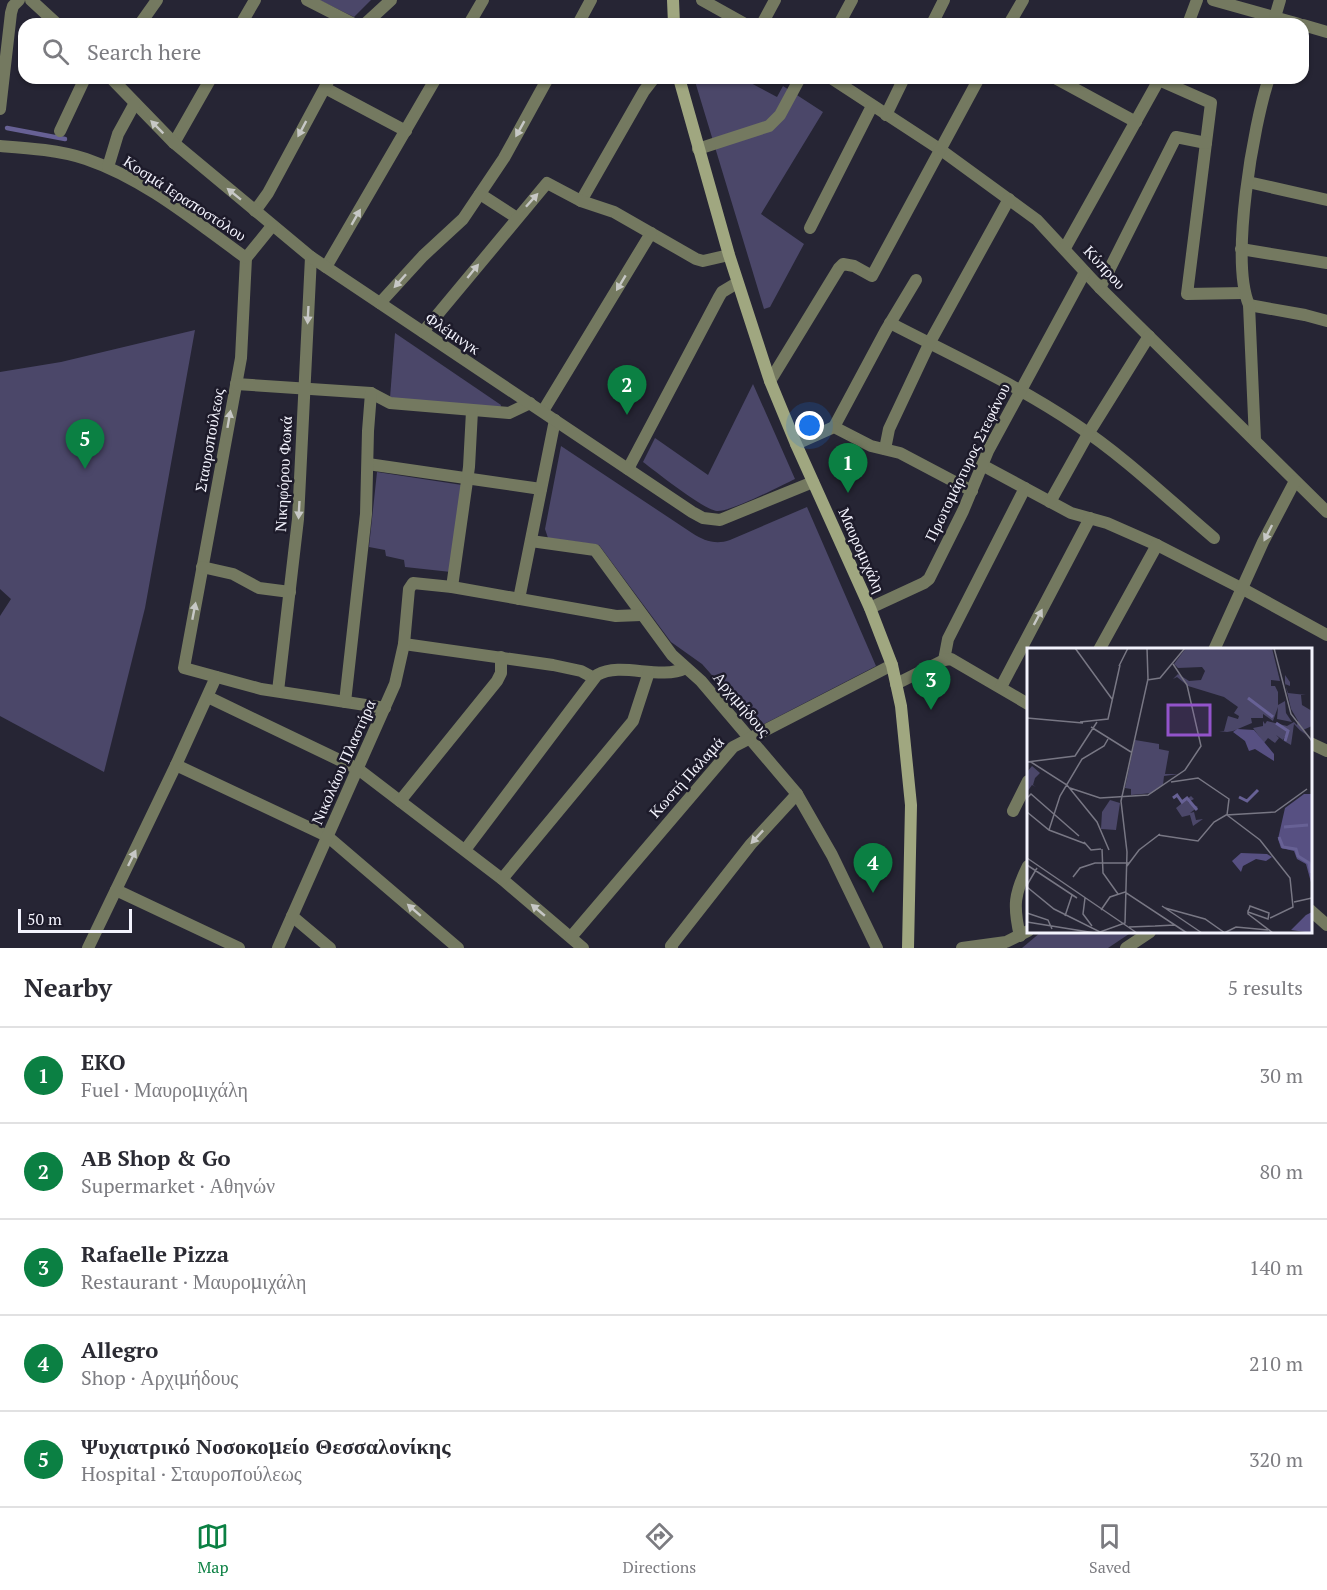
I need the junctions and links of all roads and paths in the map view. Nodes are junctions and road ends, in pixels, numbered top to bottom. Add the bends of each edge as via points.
1 (19, 0) edge
2 (31, 0) edge
3 (157, 0) edge
4 (255, 0) edge
5 (307, 0) edge
6 (391, 0) edge
7 (483, 0) edge
8 (591, 0) edge
9 (673, 0) edge
10 (702, 0) edge
11 (775, 0) edge
12 (852, 0) edge
13 (944, 0) edge
14 (1023, 0) edge
15 (1197, 0) edge
16 (1213, 0) edge
17 (1280, 0) edge
18 (1275, 17) junction
19 (50, 18) edge
20 (144, 18) edge
21 (244, 18) edge
22 (342, 18) edge
23 (372, 18) edge
24 (472, 18) edge
25 (581, 18) edge
26 (674, 18) edge
27 (734, 18) edge
28 (765, 18) edge
29 (842, 18) edge
30 (935, 18) edge
31 (1012, 18) edge
32 (1190, 18) edge
33 (1278, 18) edge
34 (1309, 27) edge
35 (1327, 32) edge
36 (82, 84) edge
37 (117, 84) edge
38 (208, 84) edge
39 (327, 84) edge
40 (330, 84) edge
41 (433, 84) edge
42 (545, 84) edge
43 (649, 84) edge
44 (681, 84) edge
45 (797, 84) edge
46 (840, 84) edge
47 (901, 84) edge
48 (976, 84) edge
49 (1066, 84) edge
50 (1157, 84) edge
51 (1171, 84) edge
52 (1267, 84) edge
53 (135, 103) junction
54 (872, 106) junction
55 (0, 109) edge
56 (886, 115) junction
57 (1136, 122) junction
58 (60, 131) dead end
59 (406, 131) junction
60 (174, 143) junction
61 (1206, 143) junction
62 (0, 146) edge
63 (698, 149) junction
64 (941, 150) junction
65 (108, 167) junction
66 (1248, 182) junction
67 (480, 194) junction
68 (1009, 199) junction
69 (1327, 200) edge
70 (581, 201) junction
71 (255, 211) junction
72 (517, 218) junction
73 (272, 226) junction
74 (810, 228) dead end
75 (651, 233) junction
76 (1065, 248) junction
77 (1241, 249) junction
78 (729, 255) junction
79 (311, 257) junction
80 (246, 258) junction
81 (1327, 263) edge
82 (326, 267) junction
83 (1085, 272) junction
84 (916, 280) dead end
85 (737, 283) junction
86 (1100, 288) junction
87 (1246, 299) junction
88 (380, 303) junction
89 (1327, 321) edge
90 (890, 323) junction
91 (423, 333) junction
92 (1149, 336) junction
93 (930, 342) junction
94 (770, 381) junction
95 (236, 384) junction
96 (304, 388) junction
97 (1020, 391) junction
98 (371, 393) junction
99 (531, 404) junction
100 (472, 411) junction
101 (543, 411) junction
102 (555, 420) junction
103 (834, 427) junction
104 (1088, 434) junction
105 (1254, 440) junction
106 (796, 444) junction
107 (885, 449) junction
108 (368, 464) junction
109 (982, 465) junction
110 (628, 469) junction
111 (467, 479) junction
112 (1295, 481) junction
113 (813, 482) junction
114 (1025, 488) junction
115 (541, 489) junction
116 (972, 491) junction
117 (1050, 502) junction
118 (1326, 508) edge
119 (1090, 518) junction
120 (1214, 538) dead end
121 (531, 541) junction
122 (1157, 545) junction
123 (202, 567) junction
124 (452, 587) junction
125 (1243, 589) junction
126 (290, 592) junction
127 (519, 599) junction
128 (870, 608) junction
129 (641, 615) junction
130 (1327, 635) edge
131 (404, 644) junction
132 (1100, 648) edge
133 (1215, 648) edge
134 (501, 657) junction
135 (944, 660) junction
136 (892, 665) junction
137 (686, 668) junction
138 (649, 672) junction
139 (216, 677) junction
140 (594, 678) junction
141 (896, 684) junction
142 (1001, 687) junction
143 (278, 692) junction
144 (208, 697) junction
145 (345, 702) junction
146 (1027, 703) edge
147 (385, 708) junction
148 (749, 738) junction
149 (1312, 743) edge
150 (1327, 751) edge
151 (177, 765) junction
152 (358, 769) junction
153 (1027, 786) edge
154 (797, 794) junction
155 (400, 801) junction
156 (1013, 812) dead end
157 (327, 836) junction
158 (465, 850) junction
159 (1027, 870) edge
160 (502, 879) junction
161 (116, 890) junction
162 (1312, 911) edge
163 (292, 916) junction
164 (1327, 925) edge
165 (1148, 933) edge
166 (1024, 934) edge
167 (570, 937) junction
168 (88, 948) edge
169 (238, 948) edge
170 (278, 948) edge
171 (330, 948) edge
172 (458, 948) edge
173 (583, 948) edge
174 (672, 948) edge
175 (877, 948) edge
176 (908, 948) edge
177 (962, 948) edge
178 (1126, 948) edge

1 - 55 street via 11,13
2 - 19 street
3 - 20 street
4 - 21 street
5 - 22 street
6 - 23 street
7 - 24 street
8 - 25 street
9 - 26 main road
10 - 27 street
11 - 28 street
12 - 29 street
13 - 30 street
14 - 31 street
15 - 32 street
16 - 18 street
17 - 18 street
18 - 33 street
34 - 35 street
36 - 58 street
37 - 53 street, Φλέμινγκ
38 - 60 street
39 -> 71 street
40 - 59 street
41 - 59 street
42 -> 67 street
43 - 70 street
44 - 63 main road, Μαυρομιχάλη
45 - 63 street via 780,115 769,126
46 - 54 street, Κύπρου
47 - 56 street
48 - 64 street
49 - 57 street
50 - 57 street
51 - 61 street via 1211,103
52 - 66 street
60 -> 53 street, Φλέμινγκ
53 - 65 street via 118,134
54 - 56 street, Κύπρου
54 - 74 street
56 - 64 street, Κύπρου
57 - 76 street
82 -> 59 street
71 -> 60 street, Φλέμινγκ
61 - 86 street via 1176,137
61 - 87 street via 1187,294
62 - 65 street, Κοσμά Ιεραποστόλου via 56,152
63 - 78 main road, Μαυρομιχάλη
64 - 68 street, Κύπρου
64 - 94 street via 872,276 850,265 839,268
65 - 80 street, Κοσμά Ιεραποστόλου via 174,206
66 - 69 street
66 - 77 street
67 - 72 street
67 -> 88 street via 463,219 423,255
68 - 76 street, Κύπρου
68 - 93 street
72 -> 70 street via 547,183
70 - 75 street via 614,212
71 - 73 street, Φλέμινγκ
91 -> 72 street
73 - 79 street, Φλέμινγκ
73 - 80 street
75 - 78 street via 703,261
75 -> 101 street
76 - 83 street, Κύπρου
77 - 81 street
77 - 87 street
78 - 85 main road, Μαυρομιχάλη
79 - 82 street, Φλέμινγκ
79 -> 96 street, Νικηφόρου Φωκά
80 - 95 street, Σταυροπούλεως
82 - 88 street, Φλέμινγκ
83 - 86 street, Κύπρου
83 - 97 street, Πρωτομάρτυρος Στεφάνου
84 - 90 street
85 - 94 main road, Μαυρομιχάλη
85 - 110 street via 718,297
86 - 92 street, Κύπρου
87 - 89 street
87 - 105 street
88 - 91 street, Φλέμινγκ
90 - 93 street
90 - 103 street
91 - 99 street, Φλέμινγκ
92 - 104 street
92 - 105 street, Κύπρου
93 - 97 street
93 - 107 street via 889,429
94 - 106 main road, Μαυρομιχάλη
95 - 96 street
123 -> 95 street, Σταυροπούλεως
96 - 98 street
96 -> 126 street, Νικηφόρου Φωκά
97 - 104 street
97 - 109 street, Πρωτομάρτυρος Στεφάνου
98 - 100 street via 390,403
98 - 108 street
99 - 100 street via 509,414
99 - 101 street, Φλέμινγκ
100 - 111 street
101 - 102 street, Φλέμινγκ
102 - 110 street, Φλέμινγκ
102 - 115 street
103 - 106 street
103 - 107 street
104 - 117 street
104 - 120 street
105 - 112 street, Κύπρου
106 - 113 main road, Μαυρομιχάλη
107 - 116 street
108 - 111 street
108 - 145 street
109 - 114 street
109 - 116 street, Πρωτομάρτυρος Στεφάνου
110 - 113 street, Φλέμινγκ via 692,512 715,520
111 - 115 street
111 - 124 street
112 - 118 street, Κύπρου
112 -> 125 street
113 - 128 main road, Μαυρομιχάλη
114 - 117 street
114 - 135 street via 948,639
115 - 121 street
116 - 128 street, Πρωτομάρτυρος Στεφάνου via 929,579
117 - 119 street
119 - 122 street
142 -> 119 street
121 - 127 street
121 - 129 street, Αρχιμήδους via 595,550
122 - 125 street
122 - 132 street
123 - 126 street via 233,574 259,588
139 -> 123 street, Σταυροπούλεως via 184,668
124 - 127 street
124 - 131 street, Νικολάου Πλαστήρα via 413,583 409,589
125 - 130 street
125 - 133 street
126 - 143 street, Νικηφόρου Φωκά
127 - 129 street via 616,616
128 - 136 main road, Μαυρομιχάλη
129 - 137 street, Αρχιμήδους
131 - 134 street
131 - 147 street, Νικολάου Πλαστήρα
134 - 140 street via 574,669
134 - 155 street via 497,681
135 - 141 street
135 - 142 street via 953,659
136 - 141 main road, Μαυρομιχάλη
136 - 148 street, Κωστή Παλαμά
137 - 138 street via 674,674
137 - 148 street, Αρχιμήδους
138 - 140 street via 608,671
138 - 160 street via 633,721
139 - 143 street
139 - 144 street
140 - 158 street
141 - 176 main road, Μαυρομιχάλη via 910,805
142 - 146 street
143 - 145 street
144 - 151 street
144 - 152 street
145 - 147 street
147 - 152 street, Νικολάου Πλαστήρα
148 - 154 street, Αρχιμήδους
148 - 167 street, Κωστή Παλαμά via 728,752
149 - 150 street
151 - 157 street
161 -> 151 street
152 - 155 street
152 - 157 street, Νικολάου Πλαστήρα
153 - 156 street
154 -> 174 street via 751,844
154 - 175 street, Αρχιμήδους
155 - 158 street
157 - 163 street, Νικολάου Πλαστήρα
172 -> 157 street
158 - 160 street
159 - 166 street via 1015,901
167 -> 160 street
161 - 168 street
161 - 169 street
162 - 164 street
163 - 170 street, Νικολάου Πλαστήρα
163 - 171 street
165 - 178 street
166 - 177 street via 1005,942
167 - 173 street

